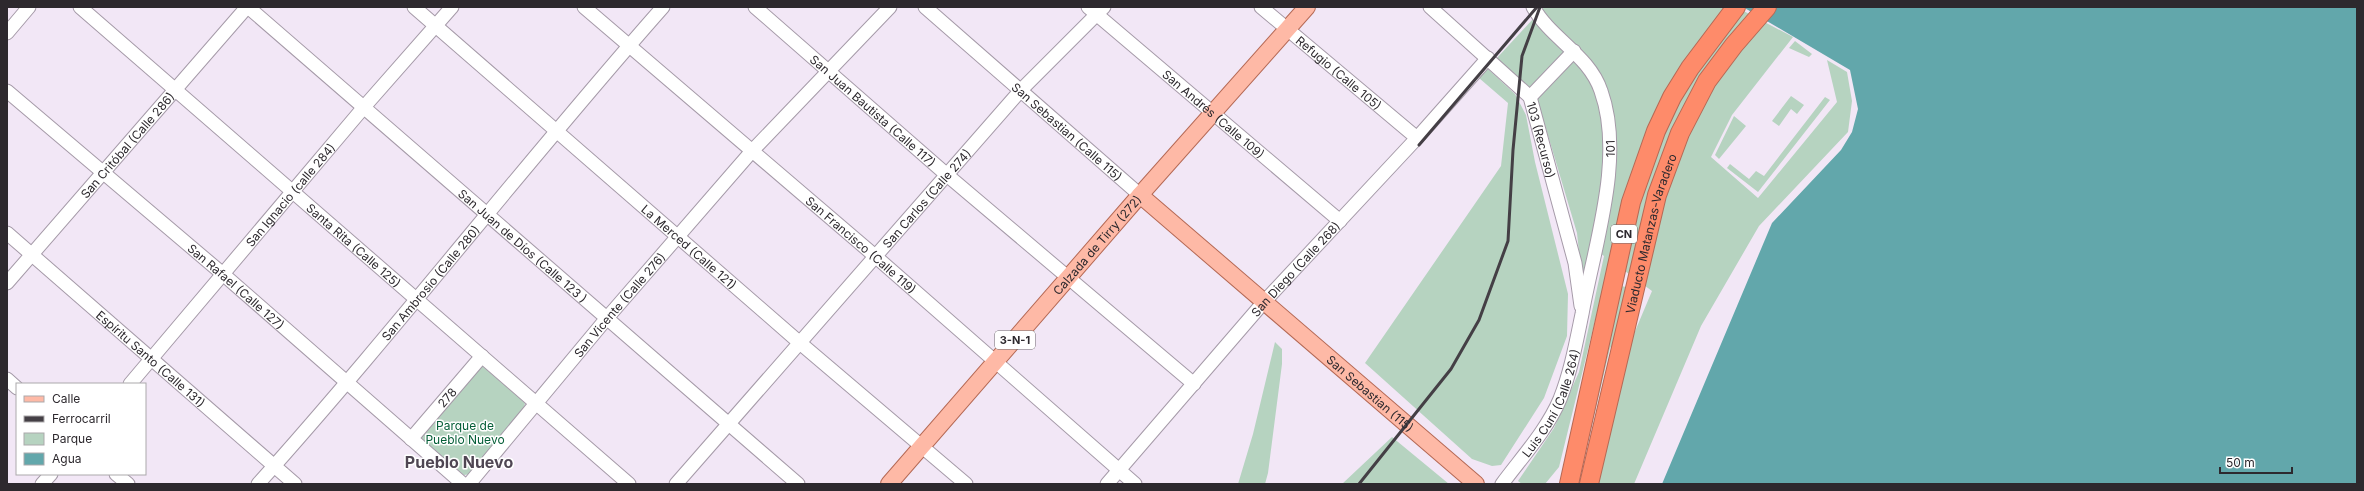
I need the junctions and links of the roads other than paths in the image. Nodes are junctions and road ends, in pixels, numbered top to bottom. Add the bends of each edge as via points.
1 (29, 7) edge
2 (80, 7) edge
3 (248, 7) edge
4 (414, 7) edge
5 (452, 7) edge
6 (584, 7) edge
7 (664, 7) edge
8 (755, 7) edge
9 (890, 7) edge
10 (925, 7) edge
11 (1261, 7) edge
12 (1307, 7) edge
13 (1430, 7) edge
14 (1533, 7) edge
15 (1767, 7) edge
16 (1096, 10) edge
17 (1733, 10) edge
18 (436, 26) junction
19 (1287, 29) junction
20 (7, 33) edge
21 (629, 45) junction
22 (1574, 51) junction
23 (1488, 58) junction
24 (828, 71) junction
25 (176, 89) junction
26 (1021, 90) junction
27 (7, 91) edge
28 (1530, 97) junction
29 (364, 107) junction
30 (1213, 112) junction
31 (556, 130) junction
32 (1418, 138) junction
33 (752, 151) junction
34 (103, 173) junction
35 (947, 175) junction
36 (294, 192) junction
37 (1140, 195) junction
38 (487, 214) junction
39 (1340, 221) junction
40 (7, 233) edge
41 (678, 236) junction
42 (32, 254) junction
43 (875, 256) junction
44 (224, 275) junction
45 (1069, 277) junction
46 (7, 283) edge
47 (417, 299) junction
48 (1263, 303) junction
49 (1582, 314) junction
50 (607, 318) junction
51 (800, 343) junction
52 (482, 356) junction
53 (153, 359) junction
54 (995, 363) junction
55 (7, 379) edge
56 (131, 383) edge
57 (346, 383) junction
58 (1194, 384) junction
59 (16, 387) edge
60 (536, 403) junction
61 (728, 424) junction
62 (411, 439) junction
63 (922, 447) junction
64 (274, 466) junction
65 (1120, 470) junction
66 (50, 475) edge
67 (117, 475) edge
68 (1568, 481) edge
69 (42, 484) edge
70 (128, 484) edge
71 (258, 484) edge
72 (295, 484) edge
73 (463, 484) edge
74 (468, 484) edge
75 (629, 484) edge
76 (676, 484) edge
77 (798, 484) edge
78 (889, 484) edge
79 (966, 484) edge
80 (1107, 484) edge
81 (1135, 484) edge
82 (1476, 484) edge
83 (1502, 484) edge
84 (1589, 484) edge

1 - 20 street
2 - 25 street, Santa Rita (Calle 125)
3 - 25 street, San Critóbal (Calle 286)
3 - 29 street, San Juan de Díos (Calle 123 )
4 - 18 street, La Merced (Calle 121)
5 - 18 street, San Ignacio (calle 284)
6 - 21 street, San Francisco (Calle 119)
7 - 21 street, San Ambrosio (Calle 280)
8 - 24 street, San Juan Bautista (Calle 117)
9 - 24 street, San Vicente (Calle 276)
10 - 26 street, San Sebastian (Calle 115)
11 - 19 street, Refugio (Calle 105)
12 - 19 main road, Calzada de Tirry (272) / 3-N-1
13 - 23 street, 103 (Recurso)
14 - 22 street, 101
15 - 84 highway, Viaducto Matanzas-Varadero / CN via 1707,81 1680,133 1657,195
16 - 26 street, San Carlos (Calle 274)
16 - 30 street, San Andrés (Calle 109)
17 - 68 highway, Viaducto Matanzas-Varadero / CN via 1672,97 1656,130 1631,202
18 - 29 street, San Ignacio (calle 284)
18 - 31 street, La Merced (Calle 121)
19 - 30 main road, Calzada de Tirry (272) / 3-N-1
19 - 32 street, Refugio (Calle 105)
21 - 31 street, San Ambrosio (Calle 280)
21 - 33 street, San Francisco (Calle 119)
22 - 28 street
22 - 49 street, 101 via 1590,69 1601,90 1611,127 1606,196
23 - 28 street, 103 (Recurso)
23 - 32 street, San Diego (Calle 268)
24 - 33 street, San Vicente (Calle 276)
24 - 35 street, San Juan Bautista (Calle 117)
25 - 34 street, San Critóbal (Calle 286)
25 - 36 street, Santa Rita (Calle 125)
26 - 35 street, San Carlos (Calle 274)
26 - 37 street, San Sebastian (Calle 115)
27 - 34 street, San Rafael (Calle 127)
28 - 49 street, 103 (Recurso) via 1575,263
29 - 36 street, San Ignacio (calle 284)
29 - 38 street, San Juan de Díos (Calle 123 )
30 - 37 main road, Calzada de Tirry (272) / 3-N-1
30 - 39 street, San Andrés (Calle 109)
31 - 38 street, San Ambrosio (Calle 280)
31 - 41 street, La Merced (Calle 121)
32 - 39 street, San Diego (Calle 268)
33 - 41 street, San Vicente (Calle 276)
33 - 43 street, San Francisco (Calle 119)
34 - 42 street, San Critóbal (Calle 286)
34 - 44 street, San Rafael (Calle 127)
35 - 43 street, San Carlos (Calle 274)
35 - 45 street, San Juan Bautista (Calle 117)
36 - 44 street, San Ignacio (calle 284)
36 - 47 street, Santa Rita (Calle 125)
37 - 45 main road, Calzada de Tirry (272) / 3-N-1
37 - 48 main road, San Sebastian (Calle 115)
38 - 47 street, San Ambrosio (Calle 280)
38 - 50 street, San Juan de Díos (Calle 123 )
39 - 48 street, San Diego (Calle 268)
40 - 42 street, Espíritu Santo (Calle 131)
41 - 50 street, San Vicente (Calle 276)
41 - 51 street, La Merced (Calle 121)
42 - 46 street, San Critóbal (Calle 286)
42 - 53 street, Espíritu Santo (Calle 131)
43 - 51 street, San Carlos (Calle 274)
43 - 54 street, San Francisco (Calle 119)
44 - 53 street, San Ignacio (calle 284)
44 - 57 street, San Rafael (Calle 127)
45 - 54 main road, Calzada de Tirry (272) / 3-N-1
45 - 58 street, San Juan Bautista (Calle 117)
47 - 52 street, Santa Rita (Calle 125)
47 - 57 street, San Ambrosio (Calle 280)
48 - 58 street, San Diego (Calle 268)
48 - 82 main road, San Sebastian (115)
49 - 83 street, Luis Cuní (Calle 264) via 1577,345 1560,400 1545,427
50 - 60 street, San Vicente (Calle 276)
50 - 61 street, San Juan de Díos (Calle 123 )
51 - 61 street, San Carlos (Calle 274)
51 - 63 street, La Merced (Calle 121)
52 - 60 street, Santa Rita (Calle 125)
52 - 62 street, 278
53 - 56 street, San Ignacio (calle 284)
53 - 64 street, Espíritu Santo (Calle 131)
54 - 63 main road, Calzada de Tirry (272) / 3-N-1
54 - 65 street, San Francisco (Calle 119)
55 - 59 street
57 - 62 street, San Rafael (Calle 127)
57 - 64 street, San Ambrosio (Calle 280)
58 - 65 street, San Diego (Calle 268)
60 - 74 street, San Vicente (Calle 276)
60 - 75 street, Santa Rita (Calle 125)
61 - 76 street, San Carlos (Calle 274)
61 - 77 street, San Juan de Díos (Calle 123 )
62 - 73 street, San Rafael (Calle 127)
63 - 78 main road, Calzada de Tirry (272) / 3-N-1
63 - 79 street, La Merced (Calle 121)
64 - 71 street, San Ambrosio (Calle 280)
64 - 72 street, Espíritu Santo (Calle 131)
65 - 80 street, San Diego (Calle 268)
65 - 81 street, San Francisco (Calle 119)
66 - 69 street
67 - 70 street

